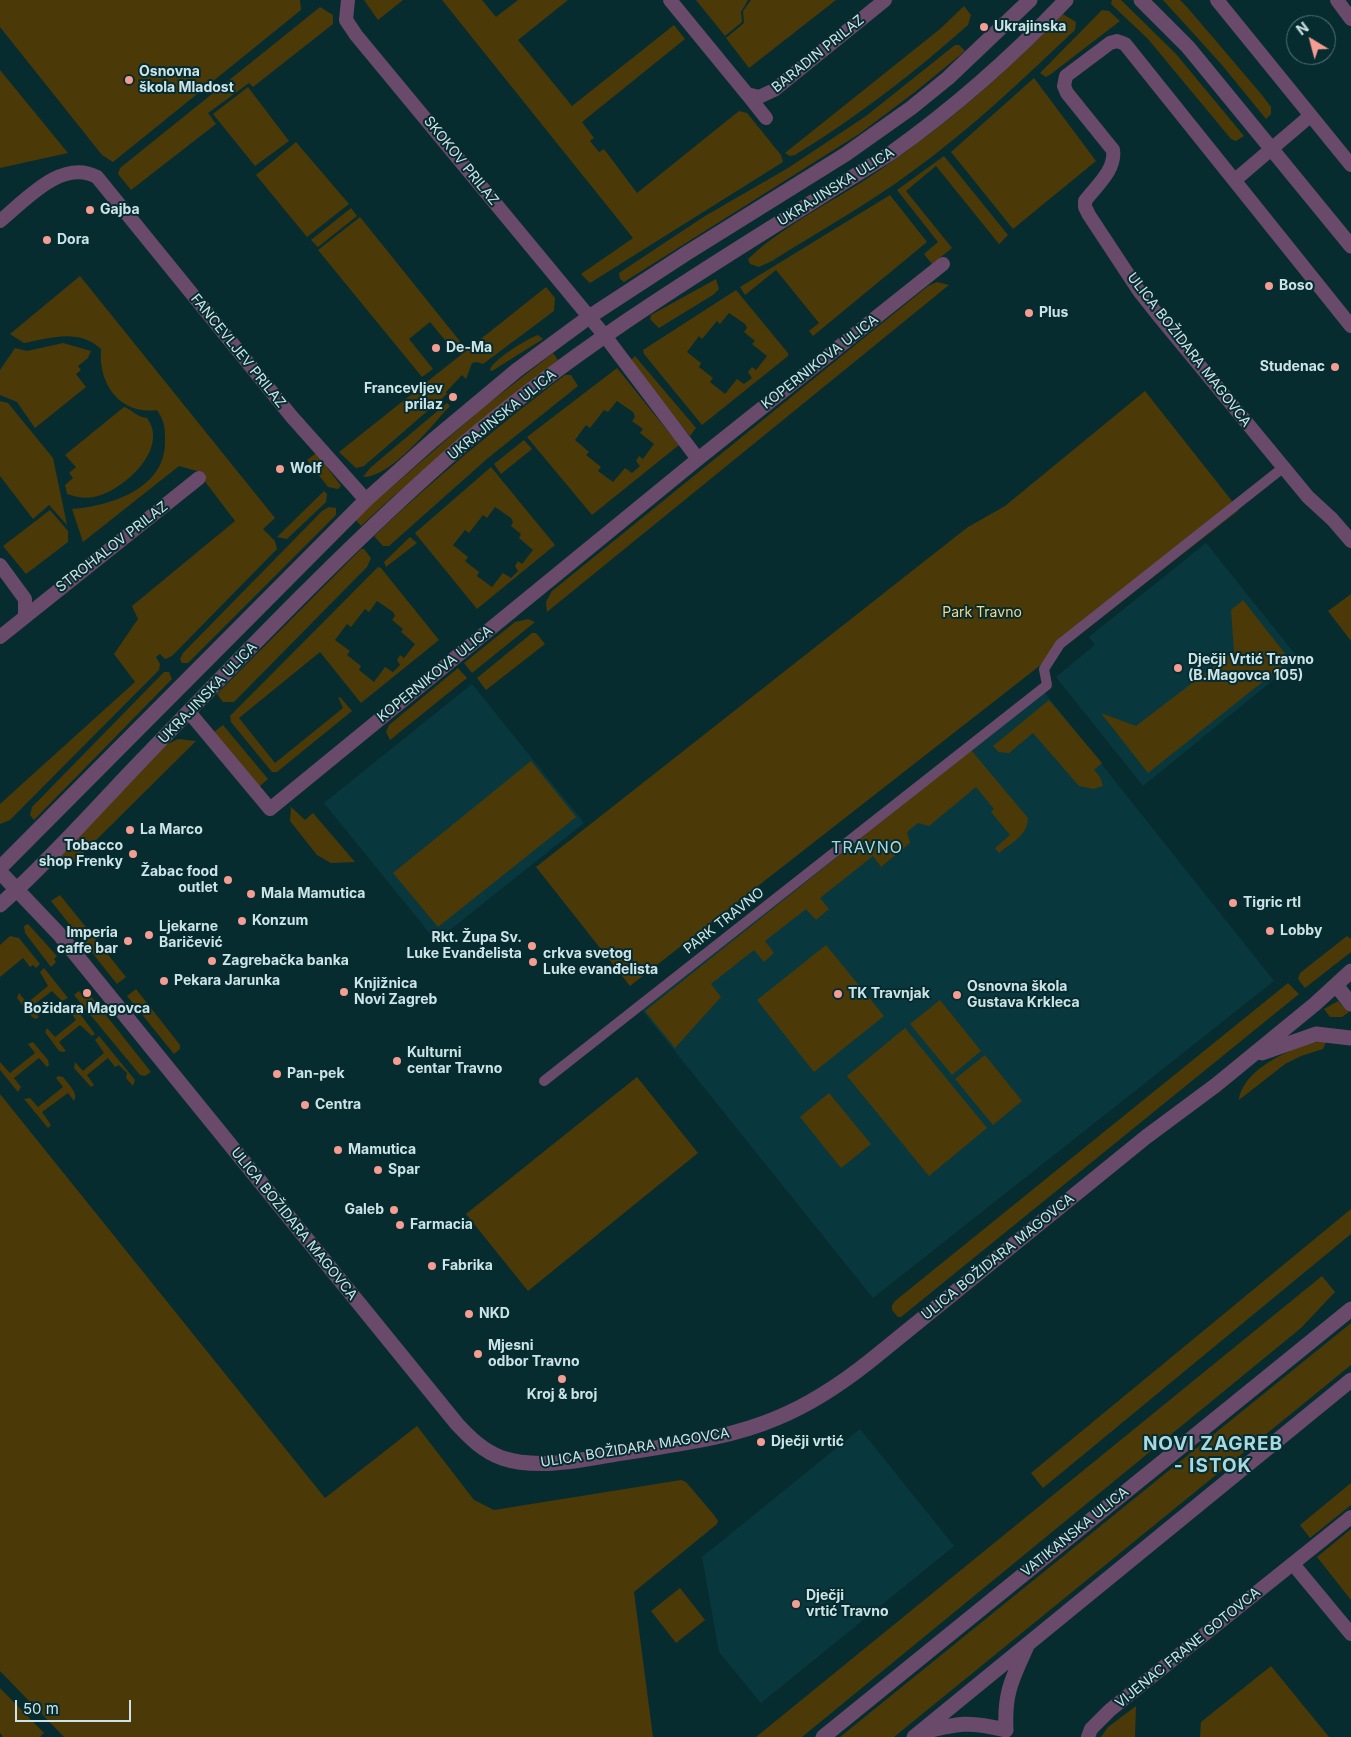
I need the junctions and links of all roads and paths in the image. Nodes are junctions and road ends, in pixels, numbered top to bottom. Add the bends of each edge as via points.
1 (348, 0) edge
2 (670, 0) edge
3 (885, 0) edge
4 (1030, 0) edge
5 (1066, 0) edge
6 (1141, 0) edge
7 (1216, 0) edge
8 (1336, 0) edge
9 (1351, 19) edge
10 (747, 94) junction
11 (1310, 116) junction
12 (766, 118) dead end
13 (1272, 149) junction
14 (1351, 165) edge
15 (1235, 180) junction
16 (0, 221) edge
17 (1351, 246) edge
18 (943, 264) dead end
19 (589, 317) junction
20 (1351, 326) edge
21 (605, 336) junction
22 (698, 459) junction
23 (1284, 467) junction
24 (199, 478) dead end
25 (366, 500) junction
26 (1351, 541) edge
27 (0, 565) edge
28 (25, 616) junction
29 (0, 637) edge
30 (189, 712) junction
31 (0, 870) edge
32 (17, 890) junction
33 (0, 906) edge
34 (1351, 972) edge
35 (1336, 985) junction
36 (1351, 1004) edge
37 (1351, 1038) edge
38 (1247, 1059) junction
39 (544, 1080) dead end
40 (1351, 1309) edge
41 (1351, 1380) edge
42 (1351, 1517) edge
43 (1293, 1564) junction
44 (1351, 1634) edge
45 (1029, 1643) junction
46 (1009, 1733) edge
47 (916, 1735) edge
48 (823, 1737) edge
49 (1088, 1737) edge

1 - 19 street, SKOKOV PRILAZ via 346,20 356,35
2 - 10 street
3 - 10 street, BARADIN PRILAZ via 774,90 759,97
4 - 19 street, UKRAJINSKA ULICA via 948,78 877,133
5 - 21 street, UKRAJINSKA ULICA via 1021,45 891,153 653,302
6 - 13 street via 1188,47
7 - 11 street
8 - 9 street
10 - 12 street
11 - 13 street
11 - 14 street
13 - 15 street
13 - 17 street
15 - 20 street, ULICA BOŽIDARA MAGOVCA
15 - 23 street, ULICA BOŽIDARA MAGOVCA via 1125,44 1110,43 1066,76 1064,86 1067,93 1113,150 1111,167 1085,201 1089,215 1139,290
16 - 25 street, FANCEVLJEV PRILAZ via 49,182 76,172 88,172 97,177 292,417
18 - 22 street, KOPERNIKOVA ULICA
19 - 21 street, SKOKOV PRILAZ
19 - 25 street, UKRAJINSKA ULICA via 488,394
21 - 22 street
21 - 30 street, UKRAJINSKA ULICA via 534,387 446,459 363,535
22 - 30 street, KOPERNIKOVA ULICA via 270,809
23 - 26 street, ULICA BOŽIDARA MAGOVCA
23 - 39 street, PARK TRAVNO via 1060,644 1044,668 1047,685
24 - 28 street, STROHALOV PRILAZ
25 - 31 street, UKRAJINSKA ULICA
27 - 28 street via 25,599
28 - 29 street, STROHALOV PRILAZ
30 - 32 street, UKRAJINSKA ULICA
31 - 32 street, ULICA BOŽIDARA MAGOVCA
32 - 33 street, UKRAJINSKA ULICA
32 - 38 street, ULICA BOŽIDARA MAGOVCA via 59,934 457,1424 487,1451 501,1458 529,1463 563,1462 719,1436 804,1406 870,1361
34 - 35 street, ULICA BOŽIDARA MAGOVCA
35 - 36 street
35 - 38 street, ULICA BOŽIDARA MAGOVCA
37 - 38 street via 1316,1034
40 - 48 street, VATIKANSKA ULICA
41 - 45 street
42 - 43 street, VIJENAC FRANE GOTOVCA
43 - 44 street
43 - 49 street, VIJENAC FRANE GOTOVCA via 1110,1710 1091,1729
45 - 46 street via 1009,1685 1005,1705
45 - 47 street
46 - 47 street via 985,1725 960,1722

